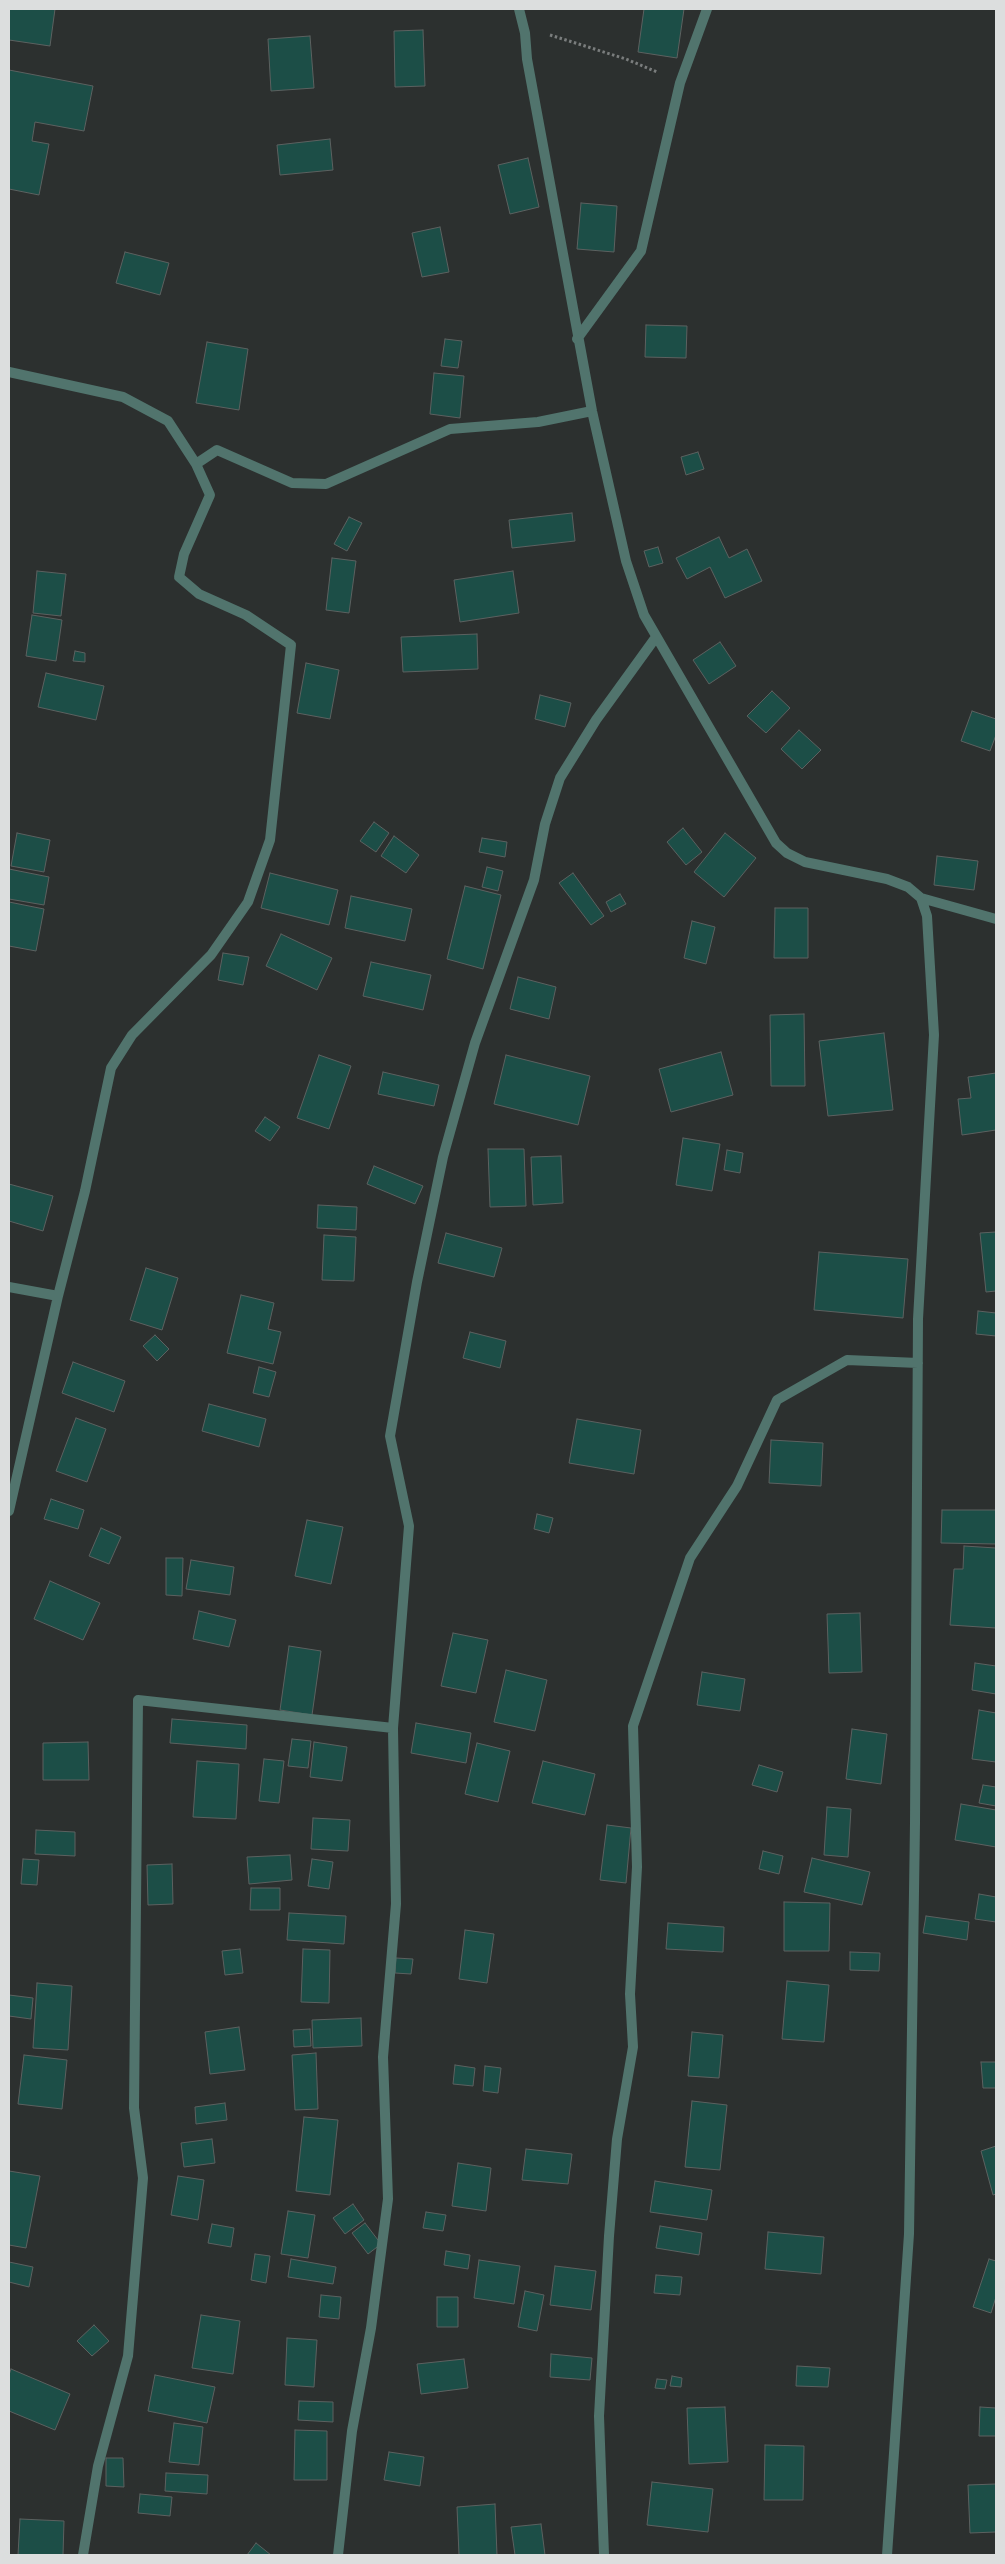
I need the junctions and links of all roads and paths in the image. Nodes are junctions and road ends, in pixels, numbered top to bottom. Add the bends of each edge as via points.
1 (519, 9) edge
2 (707, 9) edge
3 (525, 33) junction
4 (680, 82) junction
5 (577, 339) junction
6 (9, 372) edge
7 (592, 411) junction
8 (196, 464) junction
9 (656, 637) junction
10 (921, 898) junction
11 (996, 919) edge
12 (9, 1287) edge
13 (58, 1296) junction
14 (918, 1363) junction
15 (9, 1511) edge
16 (393, 1728) junction
17 (83, 2555) edge
18 (338, 2555) edge
19 (604, 2555) edge
20 (887, 2555) edge

1 - 3 street
2 - 4 street
3 - 4 path via 552,36 626,59
3 - 5 street via 526,59
4 - 5 street via 641,251
5 - 7 street
6 - 8 street via 123,397 168,421
7 - 8 street via 538,422 450,428 326,484 292,483 218,450
7 - 9 street via 626,562 644,615
8 - 13 street via 210,495 184,554 179,577 198,594 246,615 290,645 270,840 243,910 211,955 132,1035 112,1068
9 - 10 street via 776,843 805,862 888,879
9 - 16 street via 596,720 560,778 545,824 534,880 475,1043 443,1157 390,1436 410,1526
10 - 11 street
10 - 14 street via 927,916 934,1035
12 - 13 street
13 - 15 street
14 - 19 street via 847,1360 777,1400 737,1486 690,1558 633,1726 637,1867 630,1994 633,2047 617,2139 599,2416
14 - 20 street via 908,2234
16 - 17 street via 138,1700 134,2108 143,2178 128,2356 98,2466
16 - 18 street via 396,1904 383,2057 388,2200 371,2328 352,2431

